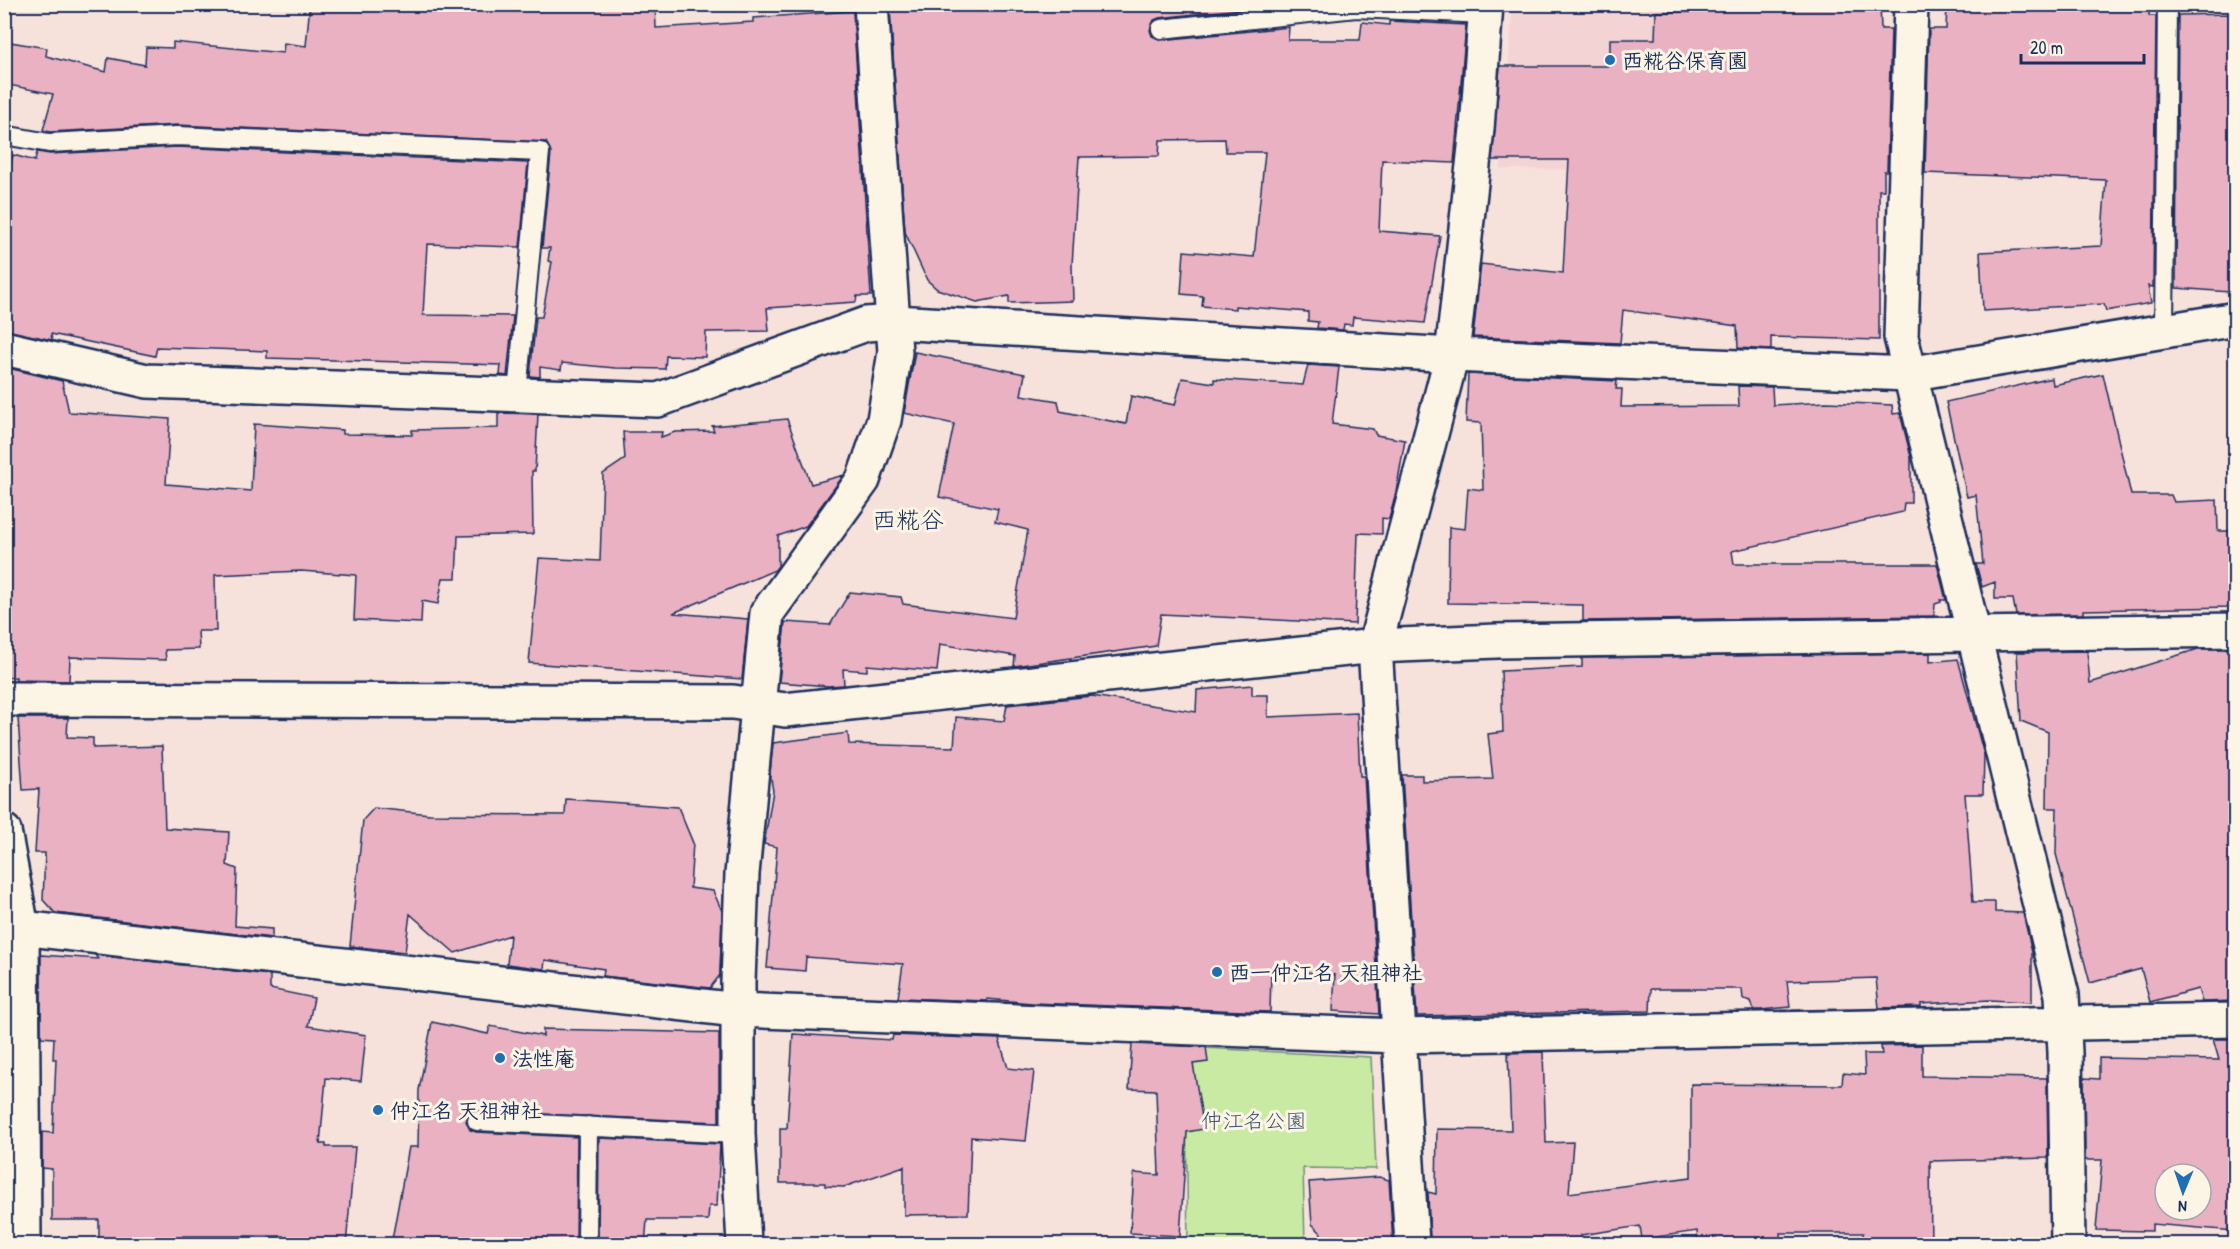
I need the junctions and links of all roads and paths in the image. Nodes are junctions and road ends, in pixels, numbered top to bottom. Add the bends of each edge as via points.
1 (871, 4) edge
2 (1911, 4) edge
3 (2167, 4) edge
4 (1486, 9) edge
5 (1161, 29) dead end
6 (4, 135) edge
7 (2235, 319) edge
8 (895, 322) junction
9 (2164, 331) junction
10 (4, 348) edge
11 (1452, 355) junction
12 (1908, 374) junction
13 (517, 393) junction
14 (2235, 630) edge
15 (1972, 636) junction
16 (1375, 646) junction
17 (4, 699) edge
18 (757, 707) junction
19 (4, 831) edge
20 (13, 927) edge
21 (737, 1010) junction
22 (2235, 1020) edge
23 (2065, 1025) junction
24 (1398, 1036) junction
25 (477, 1121) dead end
26 (588, 1126) junction
27 (738, 1134) junction
28 (24, 1245) edge
29 (587, 1245) edge
30 (744, 1245) edge
31 (1412, 1245) edge
32 (2068, 1245) edge

1 - 8 street
2 - 12 street via 1901,337
3 - 9 lane
4 - 5 lane via 1356,8
4 - 11 street
6 - 13 lane via 49,143 177,136 540,152
7 - 9 street
8 - 11 street
8 - 13 street via 866,324 658,400
8 - 18 street via 895,352 884,420 863,480 767,613
9 - 12 street
10 - 13 street via 147,381
11 - 12 street
11 - 16 street
12 - 15 street
14 - 15 street
15 - 16 street
15 - 23 street via 2062,995
16 - 18 street via 785,710
16 - 24 street
17 - 18 street via 733,702
18 - 21 street via 742,874
19 - 20 street
20 - 21 street
20 - 28 street
21 - 24 street
21 - 27 street
22 - 23 street
23 - 24 street
23 - 32 street
24 - 31 street
25 - 26 lane
26 - 27 lane
26 - 29 lane
27 - 30 street

